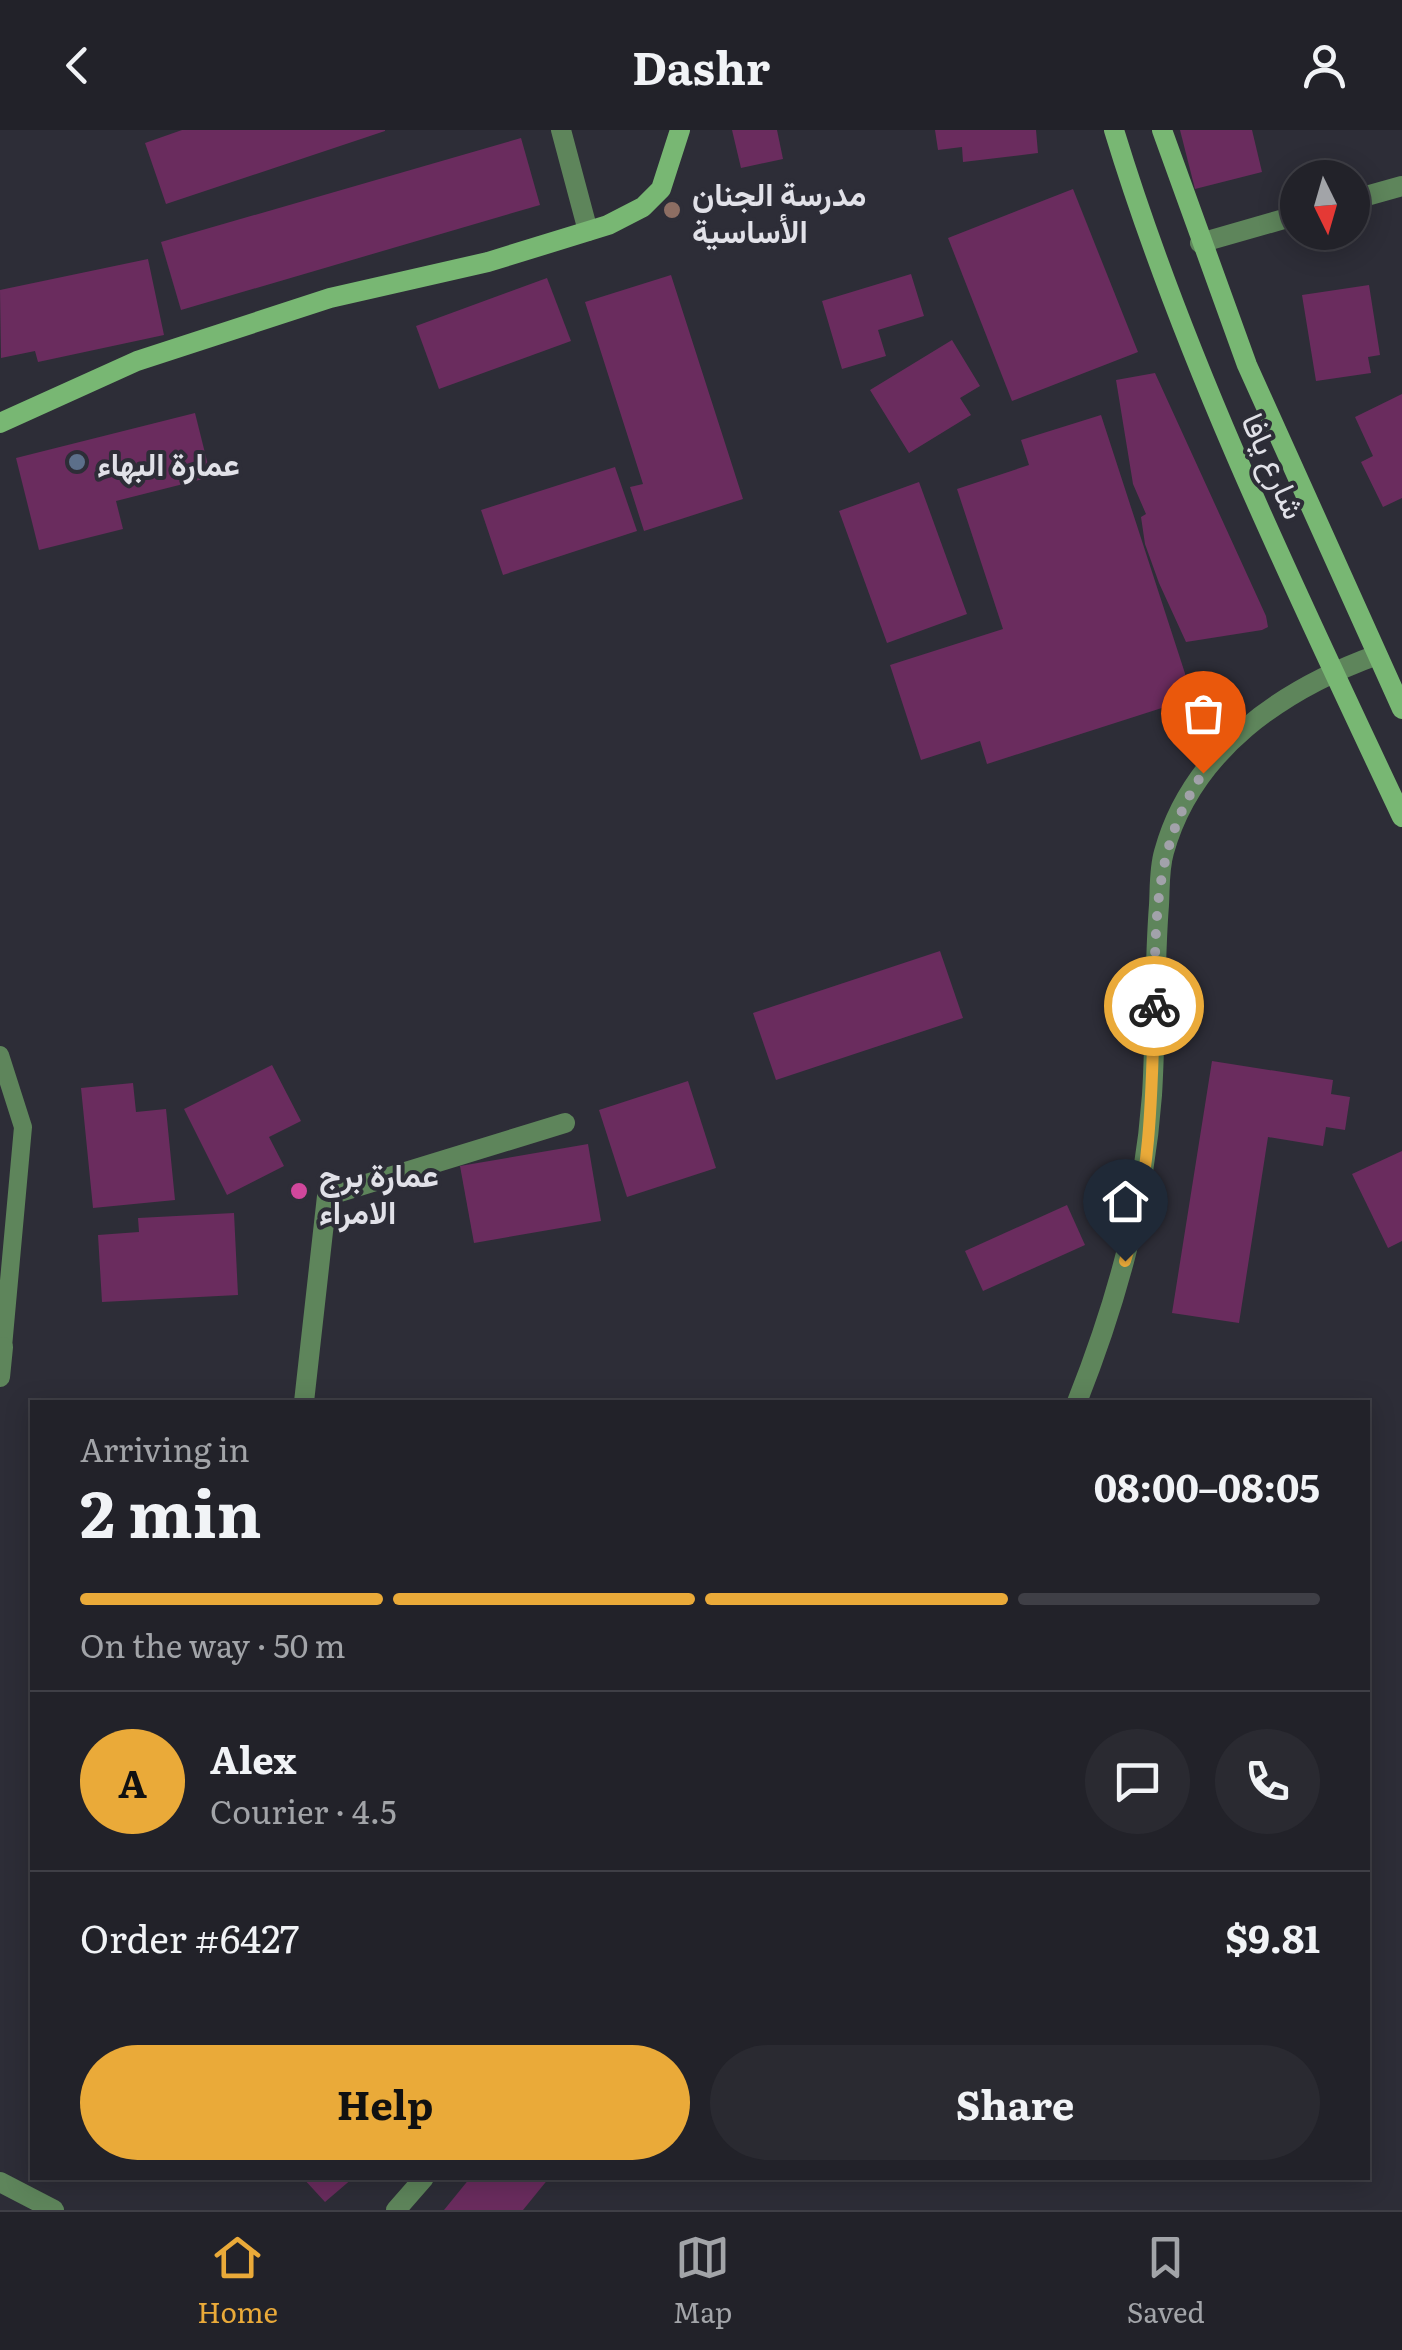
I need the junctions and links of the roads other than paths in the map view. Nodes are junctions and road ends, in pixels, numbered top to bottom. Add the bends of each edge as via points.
1 (561, 130) edge
2 (680, 130) edge
3 (1114, 130) edge
4 (1162, 130) edge
5 (1402, 186) edge
6 (1370, 195) edge
7 (1280, 221) edge
8 (588, 231) junction
9 (1200, 243) junction
10 (0, 423) edge
11 (1378, 655) junction
12 (1333, 671) junction
13 (1402, 709) edge
14 (1402, 817) edge
15 (0, 1055) edge
16 (566, 1123) dead end
17 (3, 1347) joint
18 (0, 1378) edge
19 (304, 1400) edge
20 (1077, 1400) edge
21 (422, 2180) edge
22 (0, 2182) edge
23 (54, 2210) edge
24 (396, 2210) edge

1 - 8 street
2 - 8 street via 661,188 643,206
3 - 12 street, شارع يافا via 1152,255
4 - 9 street
5 - 6 street
7 - 9 street
8 - 10 street via 277,315 137,361
9 - 11 street via 1247,365
11 - 12 street
11 - 13 street
12 - 14 street, شارع يافا
12 - 20 street via 1270,708 1219,749 1188,796 1163,854 1152,1095 1136,1228
15 - 17 lane via 23,1127
16 - 19 street via 326,1196
17 - 18 street
21 - 24 street
22 - 23 street

